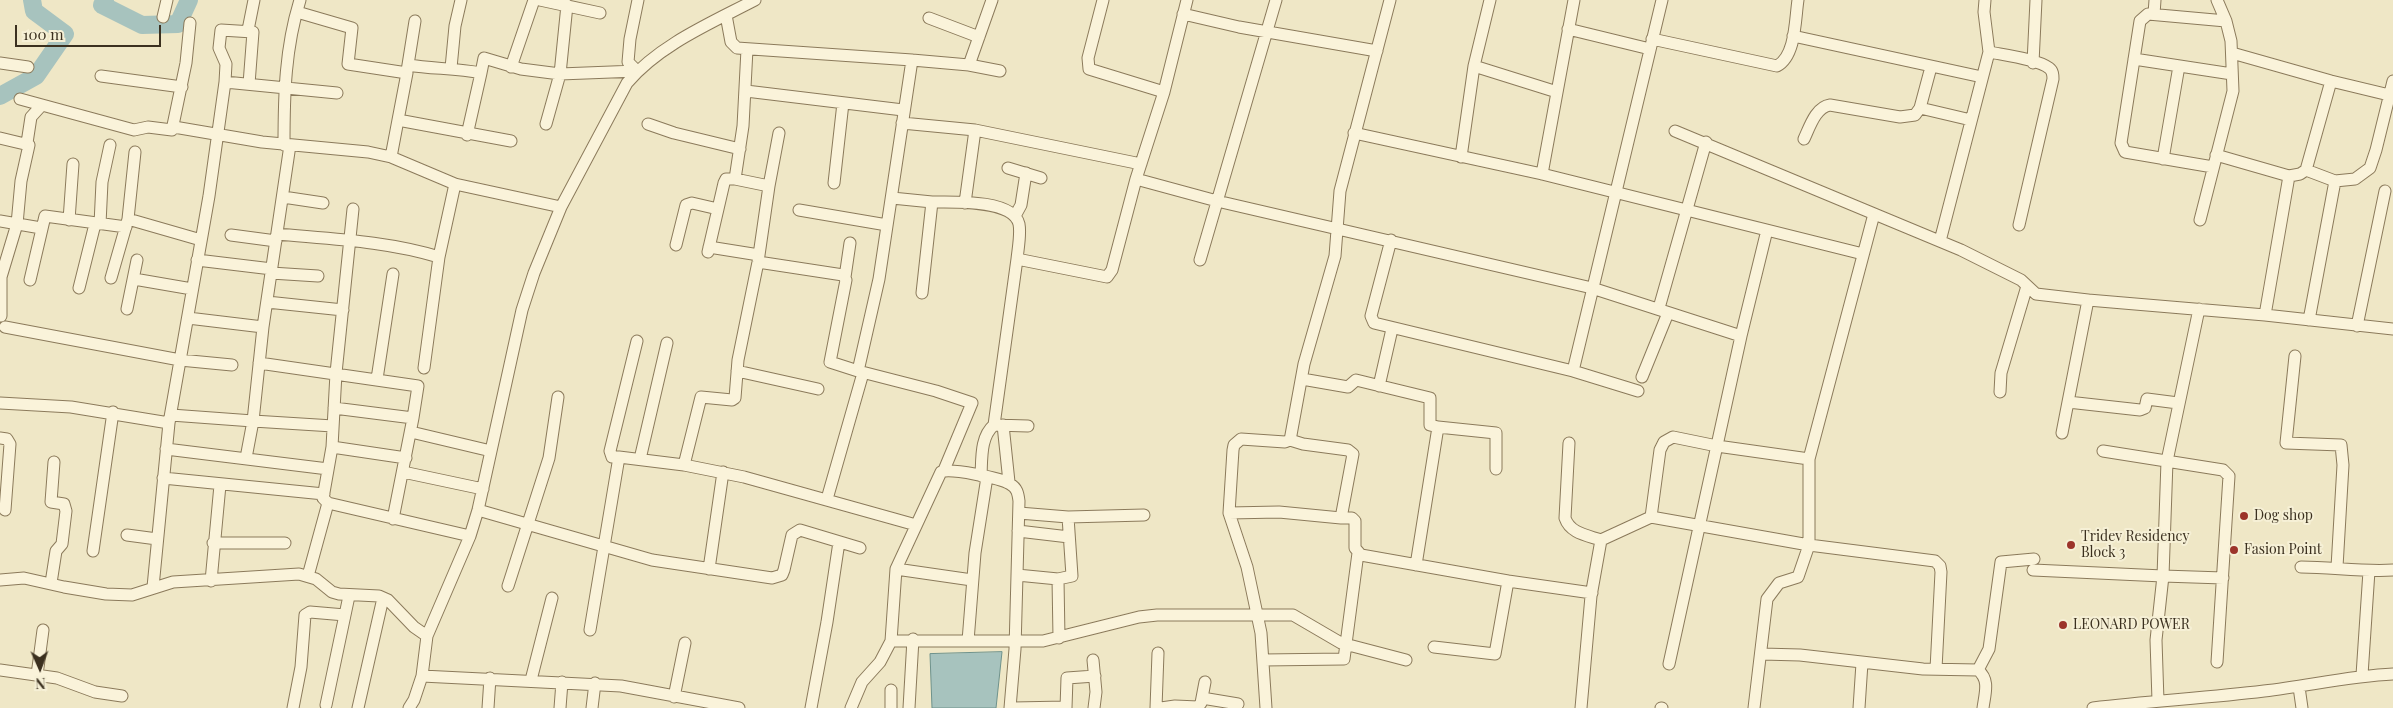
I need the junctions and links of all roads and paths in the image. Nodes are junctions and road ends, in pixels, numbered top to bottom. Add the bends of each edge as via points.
1 (167, 0) edge
2 (254, 0) edge
3 (300, 0) edge
4 (461, 0) edge
5 (534, 0) edge
6 (540, 0) edge
7 (638, 0) edge
8 (755, 0) edge
9 (1103, 0) edge
10 (1188, 0) edge
11 (1276, 0) edge
12 (1390, 0) edge
13 (1490, 0) edge
14 (1574, 0) edge
15 (1662, 0) edge
16 (1798, 0) edge
17 (1985, 0) edge
18 (2036, 0) edge
19 (2155, 0) edge
20 (2217, 0) edge
21 (987, 1) edge
22 (568, 6) junction
23 (297, 12) junction
24 (600, 12) dead end
25 (1183, 14) junction
26 (2154, 14) junction
27 (726, 15) junction
28 (163, 18) dead end
29 (929, 18) dead end
30 (2226, 21) junction
31 (415, 22) dead end
32 (190, 23) dead end
33 (1568, 29) junction
34 (248, 30) junction
35 (1266, 32) junction
36 (979, 36) junction
37 (1793, 36) junction
38 (1651, 44) junction
39 (747, 49) junction
40 (1377, 51) junction
41 (1989, 52) junction
42 (2232, 53) junction
43 (2134, 59) junction
44 (912, 60) junction
45 (2033, 62) junction
46 (0, 63) edge
47 (969, 65) junction
48 (511, 66) junction
49 (1474, 66) junction
50 (2179, 66) junction
51 (28, 67) dead end
52 (451, 68) junction
53 (1931, 68) junction
54 (408, 69) junction
55 (637, 71) junction
56 (1000, 71) dead end
57 (481, 73) junction
58 (560, 74) junction
59 (2232, 74) junction
60 (101, 76) dead end
61 (1982, 78) junction
62 (2331, 81) junction
63 (2393, 81) edge
64 (225, 82) junction
65 (249, 84) junction
66 (182, 87) junction
67 (284, 87) junction
68 (746, 91) junction
69 (1164, 92) junction
70 (1557, 92) junction
71 (337, 93) dead end
72 (2392, 95) edge
73 (20, 99) dead end
74 (843, 104) junction
75 (40, 106) junction
76 (1920, 108) junction
77 (903, 110) junction
78 (398, 120) junction
79 (1971, 120) junction
80 (902, 123) junction
81 (546, 124) dead end
82 (648, 124) dead end
83 (174, 127) junction
84 (976, 130) junction
85 (1675, 131) dead end
86 (779, 133) dead end
87 (1354, 133) junction
88 (219, 134) junction
89 (467, 135) junction
90 (0, 138) edge
91 (1804, 139) dead end
92 (511, 141) dead end
93 (1706, 142) junction
94 (27, 143) junction
95 (110, 145) dead end
96 (287, 145) junction
97 (740, 148) junction
98 (135, 152) dead end
99 (2216, 155) junction
100 (391, 157) junction
101 (1460, 157) junction
102 (2163, 159) junction
103 (74, 164) dead end
104 (1141, 164) junction
105 (1008, 168) dead end
106 (2213, 168) junction
107 (2306, 170) junction
108 (1026, 173) junction
109 (1542, 174) junction
110 (2289, 176) junction
111 (1041, 178) dead end
112 (735, 179) junction
113 (1136, 179) junction
114 (2336, 181) junction
115 (834, 183) dead end
116 (455, 184) junction
117 (770, 186) junction
118 (2385, 191) dead end
119 (1615, 193) junction
120 (283, 196) junction
121 (892, 198) junction
122 (1217, 201) junction
123 (932, 202) junction
124 (323, 203) dead end
125 (965, 203) junction
126 (561, 207) junction
127 (353, 209) dead end
128 (718, 209) junction
129 (800, 210) dead end
130 (1686, 210) junction
131 (1874, 214) junction
132 (1015, 216) junction
133 (69, 220) junction
134 (2200, 220) dead end
135 (0, 221) edge
136 (127, 223) junction
137 (17, 224) junction
138 (97, 224) junction
139 (887, 225) junction
140 (2019, 225) dead end
141 (41, 228) junction
142 (1338, 228) junction
143 (1767, 230) junction
144 (231, 235) dead end
145 (277, 238) junction
146 (201, 240) junction
147 (1391, 240) junction
148 (350, 241) junction
149 (1940, 241) junction
150 (850, 243) dead end
151 (676, 245) dead end
152 (1864, 254) junction
153 (439, 257) junction
154 (758, 258) junction
155 (1017, 259) junction
156 (137, 260) dead end
157 (197, 260) junction
158 (1200, 260) dead end
159 (272, 271) junction
160 (393, 274) dead end
161 (318, 276) dead end
162 (845, 277) junction
163 (110, 278) dead end
164 (134, 279) junction
165 (30, 280) dead end
166 (2027, 286) junction
167 (78, 288) dead end
168 (1592, 288) junction
169 (192, 289) junction
170 (922, 293) dead end
171 (2088, 300) junction
172 (267, 302) junction
173 (127, 309) dead end
174 (2199, 309) junction
175 (343, 310) junction
176 (1664, 311) junction
177 (2265, 315) junction
178 (188, 318) junction
179 (2309, 320) junction
180 (3, 321) edge
181 (2357, 326) junction
182 (263, 327) junction
183 (1392, 329) junction
184 (2393, 329) edge
185 (1741, 336) junction
186 (637, 341) dead end
187 (667, 343) dead end
188 (2295, 356) dead end
189 (180, 360) junction
190 (259, 363) junction
191 (232, 365) dead end
192 (424, 368) dead end
193 (737, 371) junction
194 (1573, 371) junction
195 (860, 372) junction
196 (336, 373) junction
197 (1642, 377) dead end
198 (377, 379) junction
199 (1302, 379) junction
200 (1380, 386) junction
201 (818, 389) dead end
202 (1638, 391) dead end
203 (2000, 392) dead end
204 (558, 396) dead end
205 (0, 402) edge
206 (2068, 402) junction
207 (2178, 404) junction
208 (334, 408) junction
209 (113, 412) junction
210 (413, 418) junction
211 (170, 419) junction
212 (252, 420) junction
213 (999, 425) junction
214 (332, 426) junction
215 (1028, 426) dead end
216 (1438, 427) junction
217 (411, 432) junction
218 (2062, 433) dead end
219 (0, 438) edge
220 (1290, 440) junction
221 (1569, 442) dead end
222 (1717, 446) junction
223 (332, 447) junction
224 (166, 449) junction
225 (492, 451) junction
226 (2103, 451) dead end
227 (619, 457) junction
228 (246, 458) junction
229 (406, 458) junction
230 (640, 459) junction
231 (1809, 459) junction
232 (2167, 461) junction
233 (54, 462) dead end
234 (684, 465) junction
235 (328, 469) junction
236 (1496, 469) dead end
237 (944, 470) junction
238 (403, 472) junction
239 (723, 472) junction
240 (984, 477) junction
241 (163, 478) junction
242 (1009, 482) junction
243 (220, 485) junction
244 (483, 489) junction
245 (326, 499) junction
246 (827, 499) junction
247 (5, 510) dead end
248 (478, 510) junction
249 (1019, 513) junction
250 (1229, 513) junction
251 (1144, 515) dead end
252 (1068, 516) junction
253 (1651, 517) junction
254 (1341, 518) junction
255 (393, 519) junction
256 (526, 524) junction
257 (916, 525) junction
258 (1698, 526) junction
259 (1018, 531) junction
260 (127, 535) dead end
261 (470, 536) junction
262 (1069, 537) junction
263 (158, 539) junction
264 (1601, 540) junction
265 (839, 542) junction
266 (213, 543) junction
267 (285, 543) dead end
268 (1809, 545) junction
269 (603, 546) junction
270 (860, 548) dead end
271 (93, 550) dead end
272 (1358, 553) junction
273 (1416, 565) junction
274 (2301, 567) dead end
275 (2337, 567) junction
276 (709, 569) junction
277 (896, 569) junction
278 (2393, 570) edge
279 (2369, 571) junction
280 (1016, 575) junction
281 (308, 576) junction
282 (2163, 576) junction
283 (2223, 578) junction
284 (1058, 579) junction
285 (0, 580) edge
286 (972, 580) junction
287 (211, 581) junction
288 (1508, 581) junction
289 (51, 583) junction
290 (508, 586) dead end
291 (153, 588) junction
292 (1592, 593) junction
293 (349, 596) junction
294 (382, 598) junction
295 (552, 598) dead end
296 (1257, 614) junction
297 (345, 615) junction
298 (43, 630) dead end
299 (590, 630) dead end
300 (427, 636) junction
301 (1059, 638) junction
302 (913, 640) junction
303 (891, 641) junction
304 (968, 641) junction
305 (685, 642) dead end
306 (1015, 642) junction
307 (1346, 645) junction
308 (1434, 647) dead end
309 (1158, 653) dead end
310 (1762, 654) junction
311 (1093, 660) dead end
312 (1263, 660) junction
313 (1406, 660) dead end
314 (2217, 662) dead end
315 (1862, 663) junction
316 (1668, 664) dead end
317 (1936, 669) junction
318 (0, 670) edge
319 (1978, 670) junction
320 (2393, 674) edge
321 (37, 675) junction
322 (422, 676) junction
323 (1095, 676) junction
324 (2362, 676) junction
325 (490, 678) junction
326 (531, 680) junction
327 (562, 682) junction
328 (1205, 682) dead end
329 (595, 683) junction
330 (2299, 687) junction
331 (892, 690) dead end
332 (122, 696) dead end
333 (674, 697) junction
334 (1202, 698) junction
335 (2158, 701) junction
336 (1238, 704) dead end
337 (326, 705) dead end
338 (413, 705) edge
339 (1066, 707) edge
340 (293, 708) edge
341 (358, 708) edge
342 (488, 708) edge
343 (560, 708) edge
344 (592, 708) edge
345 (739, 708) edge
346 (811, 708) edge
347 (851, 708) edge
348 (891, 708) edge
349 (909, 708) edge
350 (1011, 708) edge
351 (1094, 708) edge
352 (1156, 708) edge
353 (1161, 708) edge
354 (1266, 708) edge
355 (1581, 708) edge
356 (1754, 708) edge
357 (1859, 708) edge
358 (1983, 708) edge
359 (2093, 708) edge
360 (2302, 708) edge

1 - 28 street
2 - 34 street
3 - 23 street
4 - 52 street
5 - 48 street
6 - 22 street
7 - 55 street via 628,57 628,62
8 - 27 street
9 - 69 street via 1088,58 1089,69
10 - 25 street
11 - 35 street
12 - 40 street
13 - 49 street
14 - 33 street
15 - 38 street
16 - 37 street
17 - 41 street
18 - 45 street
19 - 26 street
20 - 30 street
21 - 36 street
22 - 24 street
22 - 58 street
23 - 54 street via 352,28 348,64
23 - 67 street via 290,34
25 - 35 street
25 - 69 street
26 - 30 street
26 - 43 street via 2148,14 2140,21
27 - 39 street via 733,45
27 - 55 street via 664,51
29 - 36 street
30 - 42 street
31 - 54 street
32 - 66 street
33 - 38 street
33 - 70 street
34 - 64 street via 221,30 219,48 226,64
34 - 65 street via 254,34
35 - 40 street
35 - 122 street
36 - 47 street
37 - 38 street via 1787,58 1777,66
37 - 53 street
38 - 119 street
39 - 44 street
39 - 68 street
40 - 87 street
41 - 45 street
41 - 61 street
42 - 59 street
42 - 62 street
43 - 50 street
43 - 102 street via 2122,148 2125,152
44 - 47 street
44 - 77 street
45 - 140 street via 2048,67 2053,79
46 - 51 street
47 - 56 street
48 - 57 street via 484,58
48 - 58 street
49 - 70 street
49 - 101 street
50 - 59 street
50 - 102 street
52 - 54 street
52 - 57 street
53 - 61 street
53 - 76 street
54 - 78 street
55 - 58 street
55 - 126 street via 627,83
57 - 89 street
58 - 81 street
59 - 99 street via 2233,91
60 - 66 street
61 - 79 street
62 - 72 street
62 - 107 street
63 - 72 street
64 - 65 street
64 - 88 street
65 - 67 street
66 - 83 street
67 - 71 street
67 - 96 street
68 - 74 street
68 - 97 street
69 - 104 street
70 - 109 street
72 - 114 street via 2370,168 2355,179
73 - 75 street
74 - 77 street
74 - 115 street
75 - 83 street via 134,130 148,127 169,131
75 - 94 street via 31,117
76 - 79 street
76 - 91 street via 1915,115 1900,117 1825,106 1820,108
77 - 80 street
78 - 89 street
78 - 100 street
79 - 149 street
80 - 84 street
80 - 121 street
82 - 97 street
83 - 88 street
84 - 104 street
84 - 125 street
85 - 93 street
86 - 117 street
87 - 101 street
87 - 142 street via 1340,191
88 - 96 street
88 - 146 street
89 - 92 street
90 - 94 street
93 - 130 street
93 - 131 street
94 - 137 street
95 - 138 street
96 - 100 street
96 - 120 street
97 - 112 street
98 - 136 street
99 - 106 street
99 - 110 street
100 - 116 street
101 - 109 street
102 - 106 street
103 - 133 street
104 - 113 street
105 - 108 street
106 - 134 street
107 - 110 street
107 - 114 street
108 - 111 street
108 - 132 street via 1021,205
109 - 119 street
110 - 177 street
112 - 117 street
112 - 128 street via 726,179
113 - 122 street
113 - 155 street via 1112,270 1107,277
114 - 179 street
116 - 126 street
116 - 153 street
117 - 154 street
118 - 181 street
119 - 130 street
119 - 168 street
120 - 124 street
120 - 145 street
121 - 123 street
121 - 139 street
122 - 142 street
122 - 158 street
123 - 125 street
123 - 170 street
125 - 132 street via 998,207
126 - 225 street via 522,310
127 - 148 street
128 - 151 street via 686,205
128 - 154 street via 709,250
129 - 139 street
130 - 143 street
130 - 176 street
131 - 149 street
131 - 152 street
132 - 155 street via 1019,224
133 - 138 street
133 - 141 street via 45,216
135 - 137 street
136 - 138 street
136 - 146 street
136 - 163 street
137 - 141 street
137 - 180 street via 1,277
138 - 167 street
139 - 195 street
141 - 165 street
142 - 147 street
142 - 199 street via 1335,256
143 - 152 street
143 - 185 street
144 - 145 street
145 - 148 street
145 - 159 street
146 - 157 street
147 - 168 street
147 - 183 street via 1371,316 1374,323
148 - 153 street via 401,247
148 - 175 street
149 - 166 street via 2021,280
150 - 162 street
152 - 231 street
153 - 192 street
154 - 162 street
154 - 193 street
155 - 213 street
156 - 164 street
157 - 159 street
157 - 169 street
159 - 161 street
159 - 172 street
160 - 198 street
162 - 195 street via 830,362
164 - 169 street
164 - 173 street
166 - 171 street via 2036,294
166 - 203 street via 2001,373
168 - 176 street
168 - 194 street
169 - 178 street
171 - 174 street
171 - 206 street
172 - 175 street
172 - 182 street
174 - 177 street
174 - 207 street
175 - 196 street
176 - 185 street
176 - 197 street
177 - 179 street
178 - 182 street
178 - 189 street
179 - 181 street
180 - 189 street
181 - 184 street
182 - 190 street
183 - 194 street
183 - 200 street
185 - 222 street
186 - 227 street via 610,451 612,456
187 - 230 street
188 - 275 street via 2286,443 2341,445 2343,465
189 - 191 street
189 - 211 street
190 - 196 street
190 - 212 street
193 - 201 street
193 - 234 street via 732,400 701,397
194 - 202 street
195 - 237 street via 972,403
195 - 246 street
196 - 198 street
196 - 208 street
198 - 210 street via 418,386
199 - 200 street via 1348,387 1356,380
199 - 220 street
200 - 216 street via 1430,398 1430,425
204 - 256 street via 549,458
205 - 209 street
206 - 207 street via 2140,410 2145,408 2147,399
206 - 218 street
207 - 232 street
208 - 210 street
208 - 214 street
209 - 211 street
209 - 271 street
210 - 217 street
211 - 212 street
211 - 224 street
212 - 214 street
212 - 228 street
213 - 215 street
213 - 240 street via 986,434
213 - 242 street
214 - 223 street
216 - 236 street via 1496,433
216 - 273 street
217 - 225 street
217 - 229 street
219 - 247 street via 10,444
220 - 250 street via 1246,438 1234,444
220 - 254 street via 1348,450 1354,454
221 - 264 street via 1565,518 1574,530
222 - 231 street
222 - 253 street via 1672,437 1664,442 1660,450
222 - 258 street
223 - 229 street
223 - 235 street
224 - 228 street
224 - 241 street
225 - 244 street
226 - 232 street
227 - 230 street
227 - 269 street
228 - 235 street
229 - 238 street
230 - 234 street
231 - 268 street
232 - 282 street
232 - 283 street via 2223,470 2229,476
233 - 289 street via 51,502 64,504 66,510 62,544 56,551
234 - 239 street
235 - 245 street
237 - 240 street
237 - 257 street via 938,476
238 - 244 street
238 - 255 street
239 - 246 street
239 - 276 street
240 - 242 street
240 - 286 street
241 - 243 street
241 - 263 street
242 - 249 street via 1018,493
243 - 245 street
243 - 266 street
244 - 248 street
245 - 255 street
245 - 281 street
246 - 257 street
248 - 256 street
248 - 261 street
249 - 252 street
249 - 259 street
250 - 254 street via 1278,512
250 - 296 street via 1247,567
251 - 252 street
252 - 262 street
253 - 258 street
253 - 264 street
254 - 272 street via 1355,521 1355,548
255 - 261 street
256 - 269 street
256 - 290 street
257 - 277 street
258 - 268 street
258 - 316 street
259 - 262 street
259 - 280 street
260 - 263 street
261 - 300 street
262 - 284 street via 1072,576
263 - 291 street
264 - 292 street
265 - 270 street
265 - 276 street via 795,531 784,570 777,577
265 - 346 street
266 - 267 street
266 - 287 street
268 - 310 street via 1798,577 1780,583 1767,599
268 - 317 street via 1934,561 1940,566
269 - 276 street via 652,560
269 - 299 street
272 - 273 street
272 - 307 street
273 - 288 street
274 - 275 street
275 - 279 street
277 - 286 street
277 - 303 street
278 - 279 street
279 - 324 street
280 - 284 street
280 - 306 street
281 - 287 street via 288,573
281 - 293 street via 332,592
282 - 283 street
282 - 319 street via 2001,562 1989,649
282 - 335 street via 2156,640
283 - 314 street
284 - 301 street
285 - 289 street via 24,578
286 - 304 street
287 - 291 street via 173,582
288 - 292 street
288 - 308 street via 1495,654
289 - 291 street via 106,594 132,595
292 - 355 street
293 - 294 street
293 - 297 street
294 - 300 street
294 - 341 street
295 - 326 street
296 - 301 street via 1139,617
296 - 307 street via 1299,617
296 - 312 street
297 - 337 street
297 - 340 street via 310,612 305,615 301,668
298 - 321 street
300 - 322 street
301 - 306 street
302 - 303 street
302 - 304 street
302 - 349 street
303 - 347 street via 880,662 862,682
304 - 306 street
305 - 333 street
306 - 350 street
307 - 312 street via 1345,657 1341,661
307 - 313 street
309 - 352 street
310 - 315 street
310 - 356 street
311 - 323 street
312 - 354 street
315 - 317 street
315 - 357 street
317 - 319 street
318 - 321 street
319 - 358 street via 1986,683
320 - 324 street
321 - 332 street via 70,681 95,692
322 - 325 street
322 - 338 street
323 - 339 street via 1067,678
323 - 351 street
324 - 330 street
325 - 326 street
325 - 342 street
326 - 327 street
327 - 329 street
327 - 343 street
328 - 334 street
329 - 333 street
329 - 344 street
330 - 335 street
330 - 360 street
331 - 348 street
333 - 345 street
334 - 336 street
334 - 353 street via 1198,707
335 - 359 street
339 - 350 street

